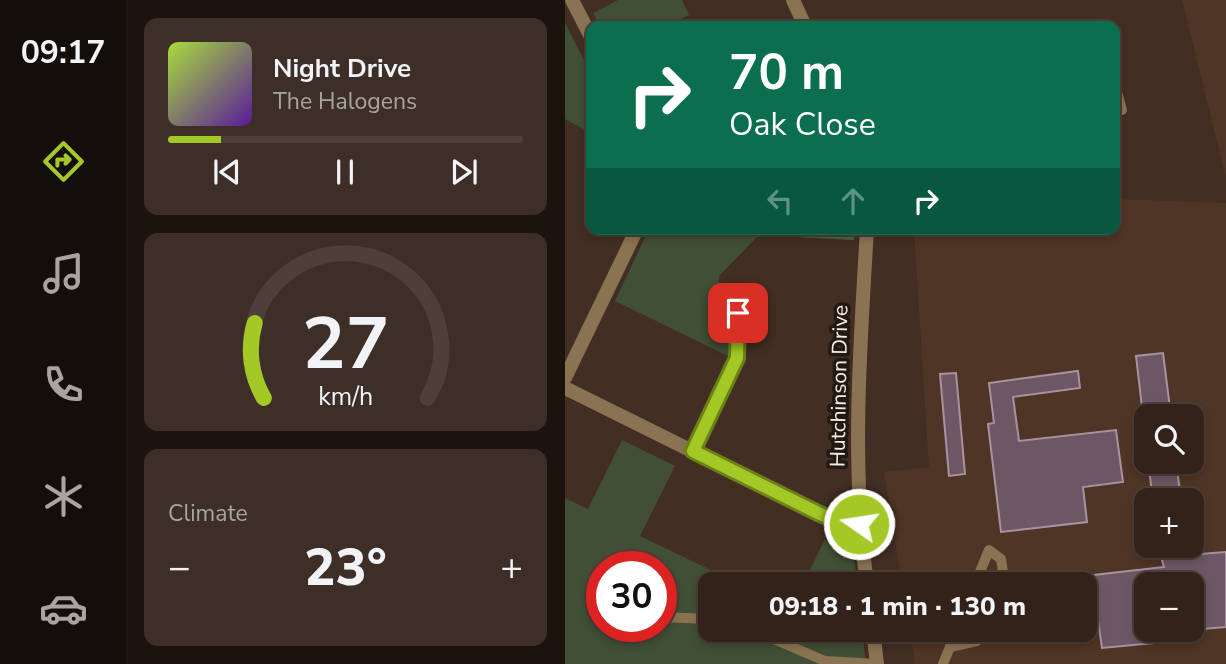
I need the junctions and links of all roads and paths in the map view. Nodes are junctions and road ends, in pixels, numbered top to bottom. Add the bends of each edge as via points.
1 (572, 0) edge
2 (793, 0) edge
3 (803, 21) edge
4 (586, 27) edge
5 (1120, 103) edge
6 (1122, 110) dead end
7 (634, 235) edge
8 (867, 235) edge
9 (739, 290) dead end
10 (565, 378) edge
11 (565, 388) edge
12 (693, 451) junction
13 (859, 524) junction
14 (865, 572) edge
15 (980, 572) edge
16 (1003, 572) edge
17 (677, 617) edge
18 (698, 618) edge
19 (781, 642) edge
20 (874, 642) edge
21 (952, 642) edge
22 (972, 642) edge
23 (950, 647) junction
24 (877, 664) edge
25 (943, 664) edge

1 - 4 street
2 - 3 street
5 - 6 lane
7 - 10 street
8 - 13 street, Hutchinson Drive via 857,394
9 - 12 street via 737,358
11 - 12 street
12 - 13 street via 838,522
13 - 14 street, Hutchinson Drive
15 - 16 lane via 989,550 1001,559
17 - 18 lane
19 - 24 lane via 825,661
20 - 24 street
21 - 23 lane
22 - 23 lane
23 - 25 lane

